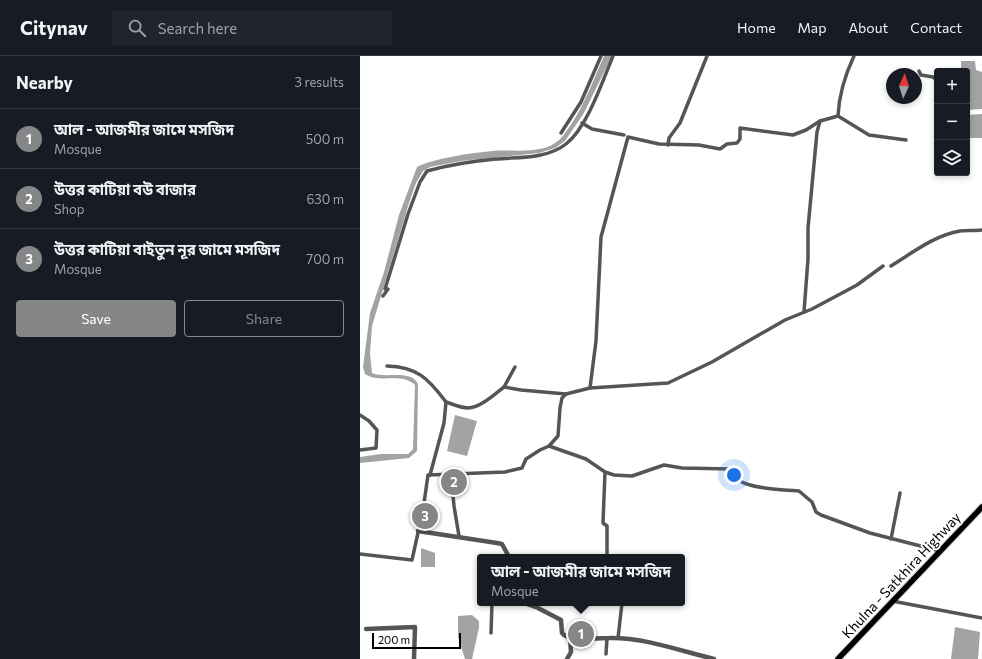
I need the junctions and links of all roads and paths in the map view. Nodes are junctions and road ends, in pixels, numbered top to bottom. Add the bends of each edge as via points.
1 (601, 56) edge
2 (613, 56) edge
3 (707, 56) edge
4 (854, 56) edge
5 (922, 75) edge
6 (934, 78) edge
7 (838, 116) junction
8 (820, 121) junction
9 (582, 123) junction
10 (561, 133) dead end
11 (624, 135) dead end
12 (906, 140) dead end
13 (668, 145) junction
14 (982, 230) edge
15 (883, 266) dead end
16 (891, 266) dead end
17 (383, 296) dead end
18 (804, 312) junction
19 (387, 366) dead end
20 (515, 367) dead end
21 (504, 387) junction
22 (590, 388) junction
23 (566, 394) junction
24 (446, 402) junction
25 (360, 415) edge
26 (549, 446) junction
27 (360, 450) edge
28 (604, 472) junction
29 (430, 475) junction
30 (451, 475) junction
31 (900, 493) dead end
32 (982, 507) edge
33 (418, 531) junction
34 (459, 536) junction
35 (891, 539) junction
36 (940, 550) junction
37 (360, 554) edge
38 (507, 554) edge
39 (607, 554) edge
40 (892, 602) junction
41 (492, 606) edge
42 (532, 606) edge
43 (622, 606) edge
44 (982, 618) edge
45 (366, 629) dead end
46 (491, 633) dead end
47 (570, 637) junction
48 (608, 638) junction
49 (618, 638) junction
50 (606, 654) dead end
51 (414, 659) edge
52 (566, 659) edge
53 (714, 659) edge
54 (838, 659) edge

1 - 10 street via 581,102
2 - 9 street via 595,100
3 - 13 street via 680,123 669,138
4 - 7 street via 839,101
5 - 6 street
7 - 8 street
7 - 12 street via 869,135
8 - 13 street via 793,135 740,128 737,143 727,144 720,149 699,145
8 - 18 street via 808,228
9 - 11 street via 592,129
9 - 17 street via 566,144 554,151 535,156 471,162 427,171 408,214 385,289 388,289
13 - 22 street via 628,137 601,237 596,341
14 - 16 street via 947,235 913,251
15 - 18 street via 857,285
18 - 22 street via 668,383
19 - 24 street via 404,367 421,375
20 - 21 street
21 - 23 street
21 - 24 street via 494,396 473,407 467,408
22 - 23 street
23 - 26 street via 562,398 560,408 558,436
24 - 29 street via 444,423
25 - 27 street via 377,430 376,448
26 - 28 street via 586,460
26 - 30 street via 526,459 522,468 513,471
28 - 35 street via 632,476 664,465 732,469 744,483 799,491 812,502 816,512 821,515
28 - 39 street via 603,523 607,526
29 - 30 street
29 - 33 street
30 - 34 street
31 - 35 street
32 - 36 highway, Khulna - Satkhira Highway
33 - 34 street
33 - 37 street via 412,560
34 - 38 street via 502,544
35 - 36 street
36 - 40 highway, Khulna - Satkhira Highway
40 - 44 street
40 - 54 highway, Khulna - Satkhira Highway
41 - 46 street
42 - 47 street via 561,620 563,635
43 - 49 street
45 - 51 street via 414,627
47 - 48 street via 596,640
47 - 52 street via 571,652
48 - 49 street
48 - 50 street
49 - 53 street via 661,645

